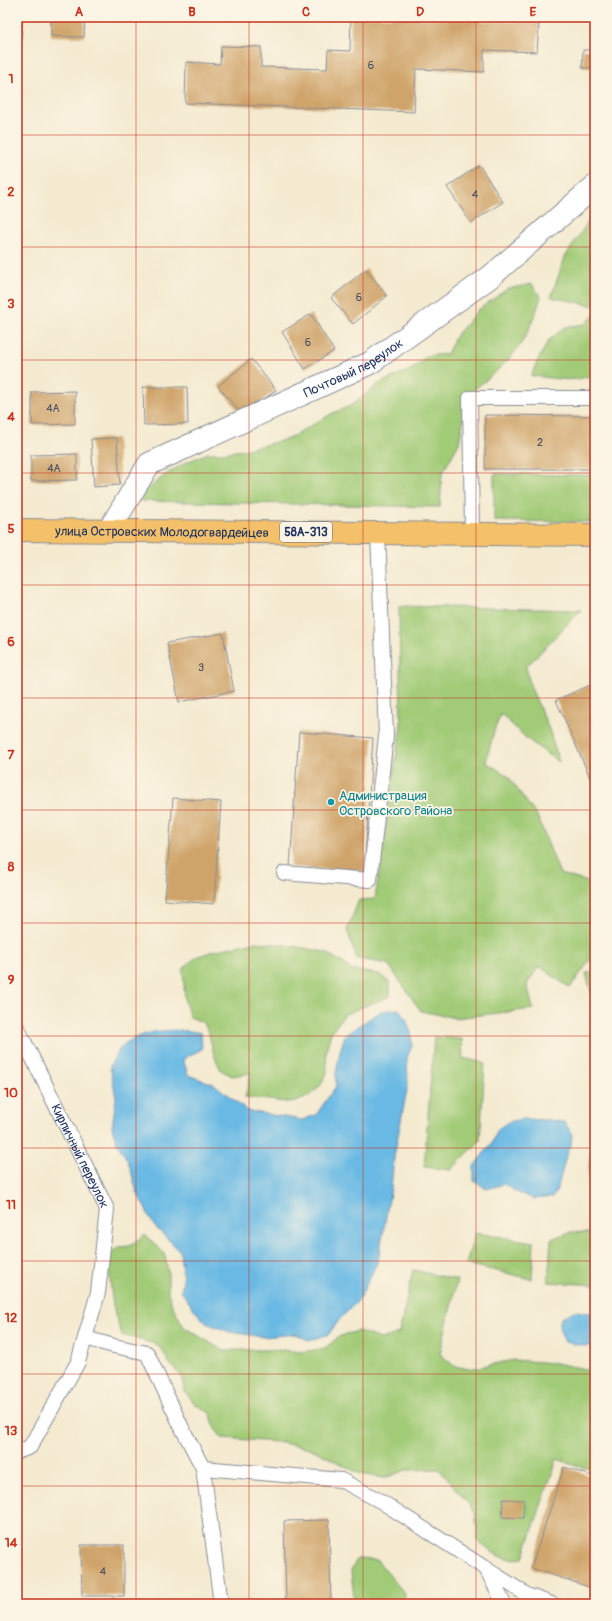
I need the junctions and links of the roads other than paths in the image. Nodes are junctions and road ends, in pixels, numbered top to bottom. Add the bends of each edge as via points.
1 (595, 186) edge
2 (595, 398) edge
3 (17, 530) edge
4 (109, 530) junction
5 (378, 533) junction
6 (472, 534) junction
7 (595, 535) edge
8 (284, 873) dead end
9 (17, 1027) edge
10 (20, 1041) edge
11 (85, 1338) junction
12 (17, 1452) edge
13 (203, 1468) junction
14 (486, 1568) junction
15 (221, 1604) edge
16 (504, 1604) edge
17 (552, 1604) edge

1 - 4 street, Почтовый переулок via 490,277 370,363 149,464
2 - 6 lane via 470,398
3 - 4 main road, улица Островских Молодогвардейцев / 58А-313
4 - 5 main road, улица Островских Молодогвардейцев / 58А-313
5 - 6 main road, улица Островских Молодогвардейцев / 58А-313
5 - 8 lane via 386,736 370,880
6 - 7 main road, улица Островских Молодогвардейцев / 58А-313
9 - 10 lane, Кирпичный переулок
10 - 11 lane, Кирпичный переулок via 107,1209 98,1293
11 - 12 lane, Кирпичный переулок via 78,1362 30,1447
11 - 13 lane via 147,1353
13 - 14 lane via 341,1480 382,1502
13 - 15 lane
14 - 16 lane
14 - 17 lane via 527,1595

